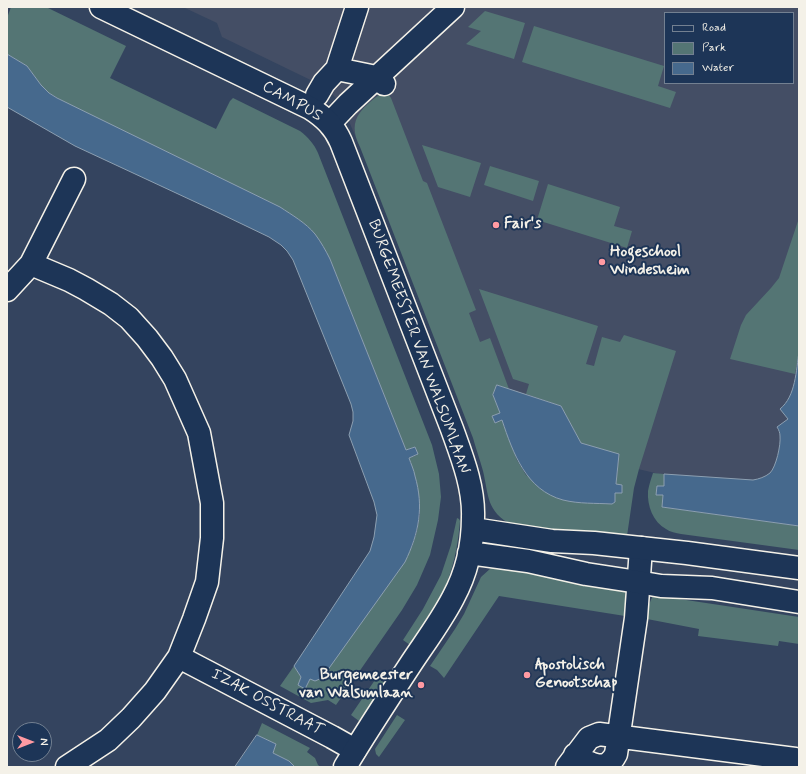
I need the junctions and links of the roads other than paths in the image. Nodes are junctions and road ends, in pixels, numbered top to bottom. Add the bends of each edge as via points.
1 (101, 7) edge
2 (357, 7) edge
3 (441, 11) edge
4 (337, 69) junction
5 (382, 82) junction
6 (317, 95) dead end
7 (330, 123) junction
8 (74, 179) dead end
9 (31, 264) junction
10 (7, 290) edge
11 (473, 529) junction
12 (641, 548) junction
13 (469, 553) junction
14 (799, 568) edge
15 (638, 582) junction
16 (799, 602) edge
17 (179, 657) junction
18 (619, 736) junction
19 (350, 759) edge
20 (795, 759) dead end
21 (571, 761) edge
22 (67, 767) edge

1 - 7 street, CAMPUS via 306,106
2 - 4 street
3 - 5 street, CAMPUS
4 - 5 street
4 - 6 street
5 - 7 street, CAMPUS via 348,104
7 - 11 street, BURGEMEESTER VAN WALSUMLAAN via 341,142 452,428 470,485
8 - 9 street
9 - 10 street
9 - 17 street via 86,289 129,318 162,358 199,433 212,503 212,538 207,582
11 - 12 street via 552,541
11 - 13 street, BURGEMEESTER VAN WALSUMLAAN
12 - 14 street
12 - 15 street
13 - 15 street via 528,561
13 - 19 street, BURGEMEESTER VAN WALSUMLAAN via 463,576 438,624
15 - 16 street via 661,586 712,588
15 - 18 street via 636,618
17 - 19 street, IZAK OSSTRAAT via 332,737
17 - 22 street via 155,691 131,718 108,740
18 - 20 street
18 - 21 street via 594,735
18 - 21 street via 614,759 606,766

